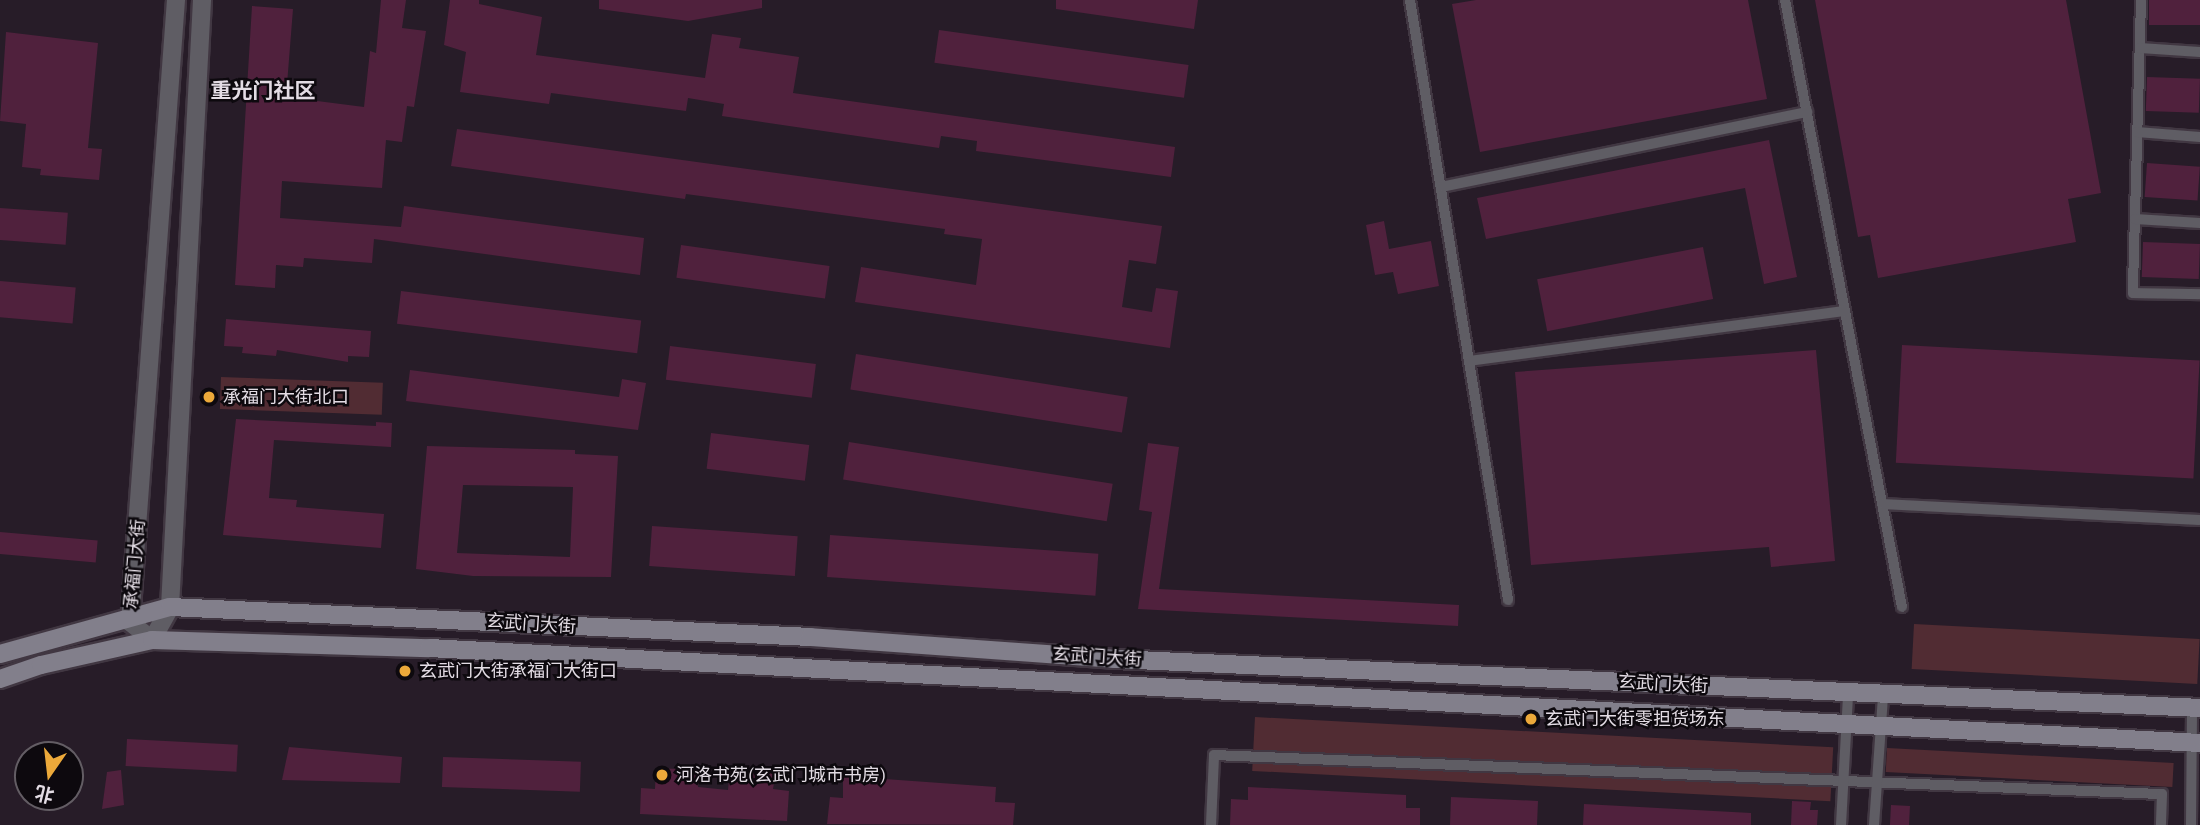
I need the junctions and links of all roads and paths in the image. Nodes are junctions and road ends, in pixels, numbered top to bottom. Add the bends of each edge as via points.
1 (176, 0) edge
2 (202, 0) edge
3 (1410, 0) edge
4 (1785, 0) edge
5 (2141, 0) edge
6 (2140, 48) junction
7 (2200, 52) edge
8 (1807, 112) junction
9 (2137, 132) junction
10 (2200, 137) edge
11 (1441, 187) junction
12 (2135, 219) junction
13 (2200, 223) edge
14 (2200, 294) edge
15 (1845, 311) junction
16 (1469, 361) junction
17 (1882, 504) junction
18 (2200, 520) edge
19 (1508, 600) dead end
20 (170, 607) junction
21 (1902, 607) dead end
22 (130, 622) junction
23 (152, 640) junction
24 (0, 654) edge
25 (0, 679) edge
26 (1848, 694) junction
27 (1883, 695) junction
28 (2196, 708) edge
29 (1847, 725) junction
30 (1880, 727) junction
31 (2196, 742) edge
32 (2196, 772) edge
33 (1844, 781) junction
34 (1876, 783) junction
35 (1211, 825) edge
36 (1841, 825) edge
37 (1874, 825) edge
38 (2161, 825) edge
39 (2191, 825) edge

1 - 22 street, 承福门大街
2 - 20 street, 承福门大街
3 - 11 lane
4 - 8 lane
5 - 6 lane
6 - 7 lane
6 - 9 lane
8 - 11 lane
8 - 15 lane
9 - 10 lane
9 - 12 lane
11 - 16 lane
12 - 13 lane
12 - 14 lane via 2133,293
15 - 16 lane
15 - 17 lane
16 - 19 lane
17 - 18 lane
17 - 21 lane
20 - 22 main road, 玄武门大街
20 - 23 street, 承福门大街
20 - 26 main road, 玄武门大街
22 - 23 street, 承福门大街
22 - 24 main road, 玄武门大街
23 - 25 main road, 玄武门大街
23 - 29 main road, 玄武门大街 via 429,648
26 - 27 main road, 玄武门大街
26 - 29 lane
27 - 28 main road, 玄武门大街
27 - 30 lane
28 - 31 lane
29 - 30 main road, 玄武门大街
29 - 33 lane
30 - 31 main road, 玄武门大街
30 - 34 lane
31 - 32 lane
32 - 39 lane
33 - 34 lane
33 - 35 lane via 1214,755
33 - 36 lane
34 - 37 lane
34 - 38 lane via 2162,794

